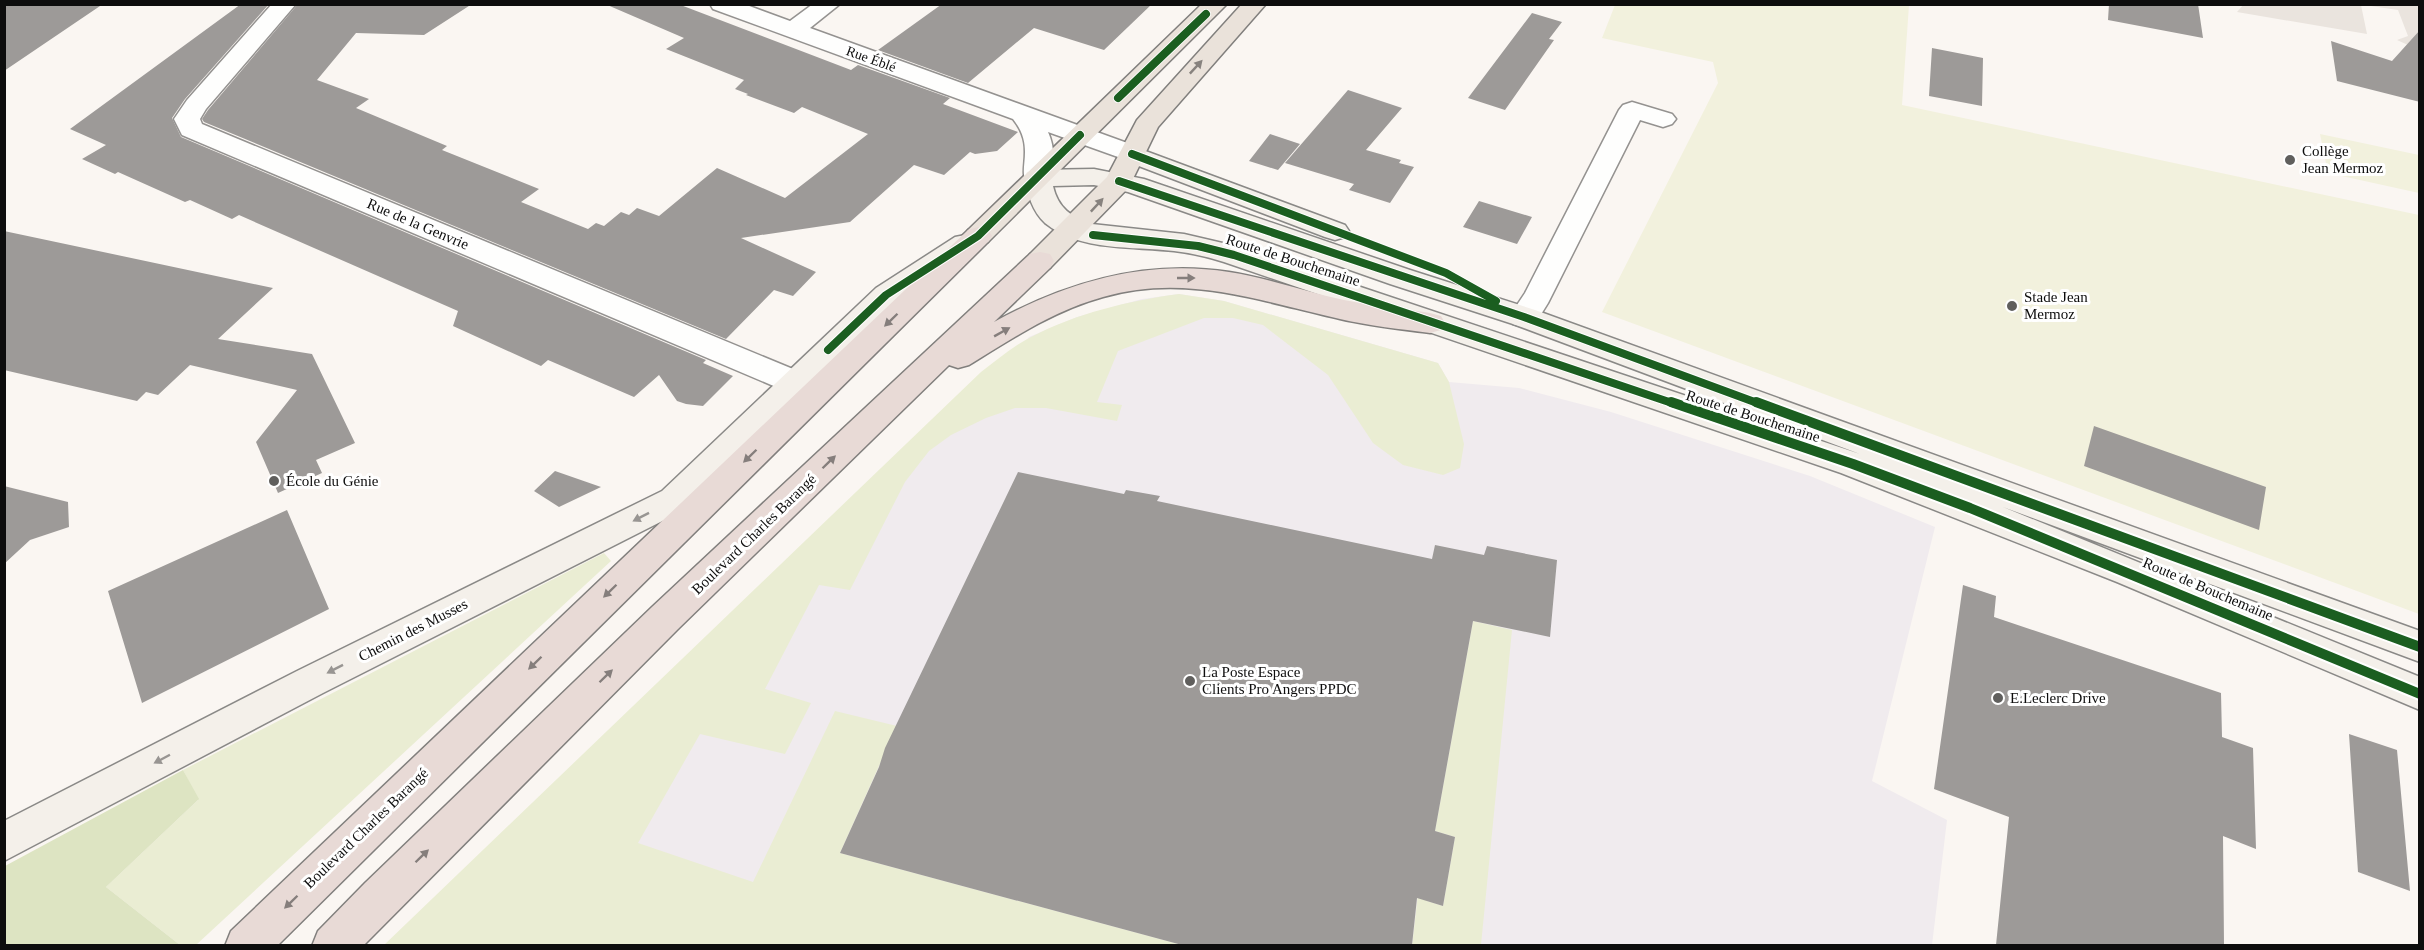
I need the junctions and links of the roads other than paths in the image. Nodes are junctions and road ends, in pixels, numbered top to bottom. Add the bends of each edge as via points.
1 (285, 4) edge
2 (722, 4) edge
3 (829, 4) edge
4 (1216, 4) edge
5 (1255, 4) edge
6 (793, 30) junction
7 (1021, 113) junction
8 (1663, 119) dead end
9 (1080, 135) junction
10 (1132, 154) junction
11 (1037, 178) junction
12 (1119, 181) junction
13 (1084, 232) junction
14 (978, 236) junction
15 (1040, 261) joint
16 (1524, 317) junction
17 (1430, 323) junction
18 (914, 381) junction
19 (794, 382) junction
20 (2420, 647) edge
21 (2420, 694) edge
22 (4, 842) edge
23 (246, 945) edge
24 (333, 945) edge

1 - 19 street, Rue de la Genvrie via 196,105 187,119 192,129
2 - 6 street, Rue Éblé
3 - 6 street
4 - 9 main road, Boulevard Charles Barangé
10 -> 5 main road, Boulevard Charles Barangé via 1139,135 1158,111
6 - 7 street, Rue Éblé
7 - 9 street, Rue Éblé
7 - 11 street via 1036,130 1040,144
8 - 16 street via 1632,110
9 - 10 street, Rue Éblé
9 - 11 main road, Boulevard Charles Barangé
10 - 12 main road, Boulevard Charles Barangé
10 - 16 street, Route de Bouchemaine via 1446,273
11 - 12 street, Route de Bouchemaine via 1094,177
11 - 13 street via 1044,205 1056,218
11 - 14 main road, Boulevard Charles Barangé
13 -> 12 main road, Boulevard Charles Barangé
12 - 16 street, Route de Bouchemaine
13 - 15 main road, Boulevard Charles Barangé
13 - 17 street, Route de Bouchemaine via 1188,244 1234,255
14 - 19 street, Boulevard Charles Barangé via 886,295
14 -> 23 highway, Boulevard Charles Barangé
15 - 18 highway, Boulevard Charles Barangé
16 - 20 street, Route de Bouchemaine
18 -> 17 highway via 1078,294 1158,278 1230,282 1358,313
17 - 21 street, Route de Bouchemaine via 1853,464 1960,504
24 -> 18 highway, Boulevard Charles Barangé via 665,618
19 -> 22 street, Chemin des Musses via 674,500 310,682

